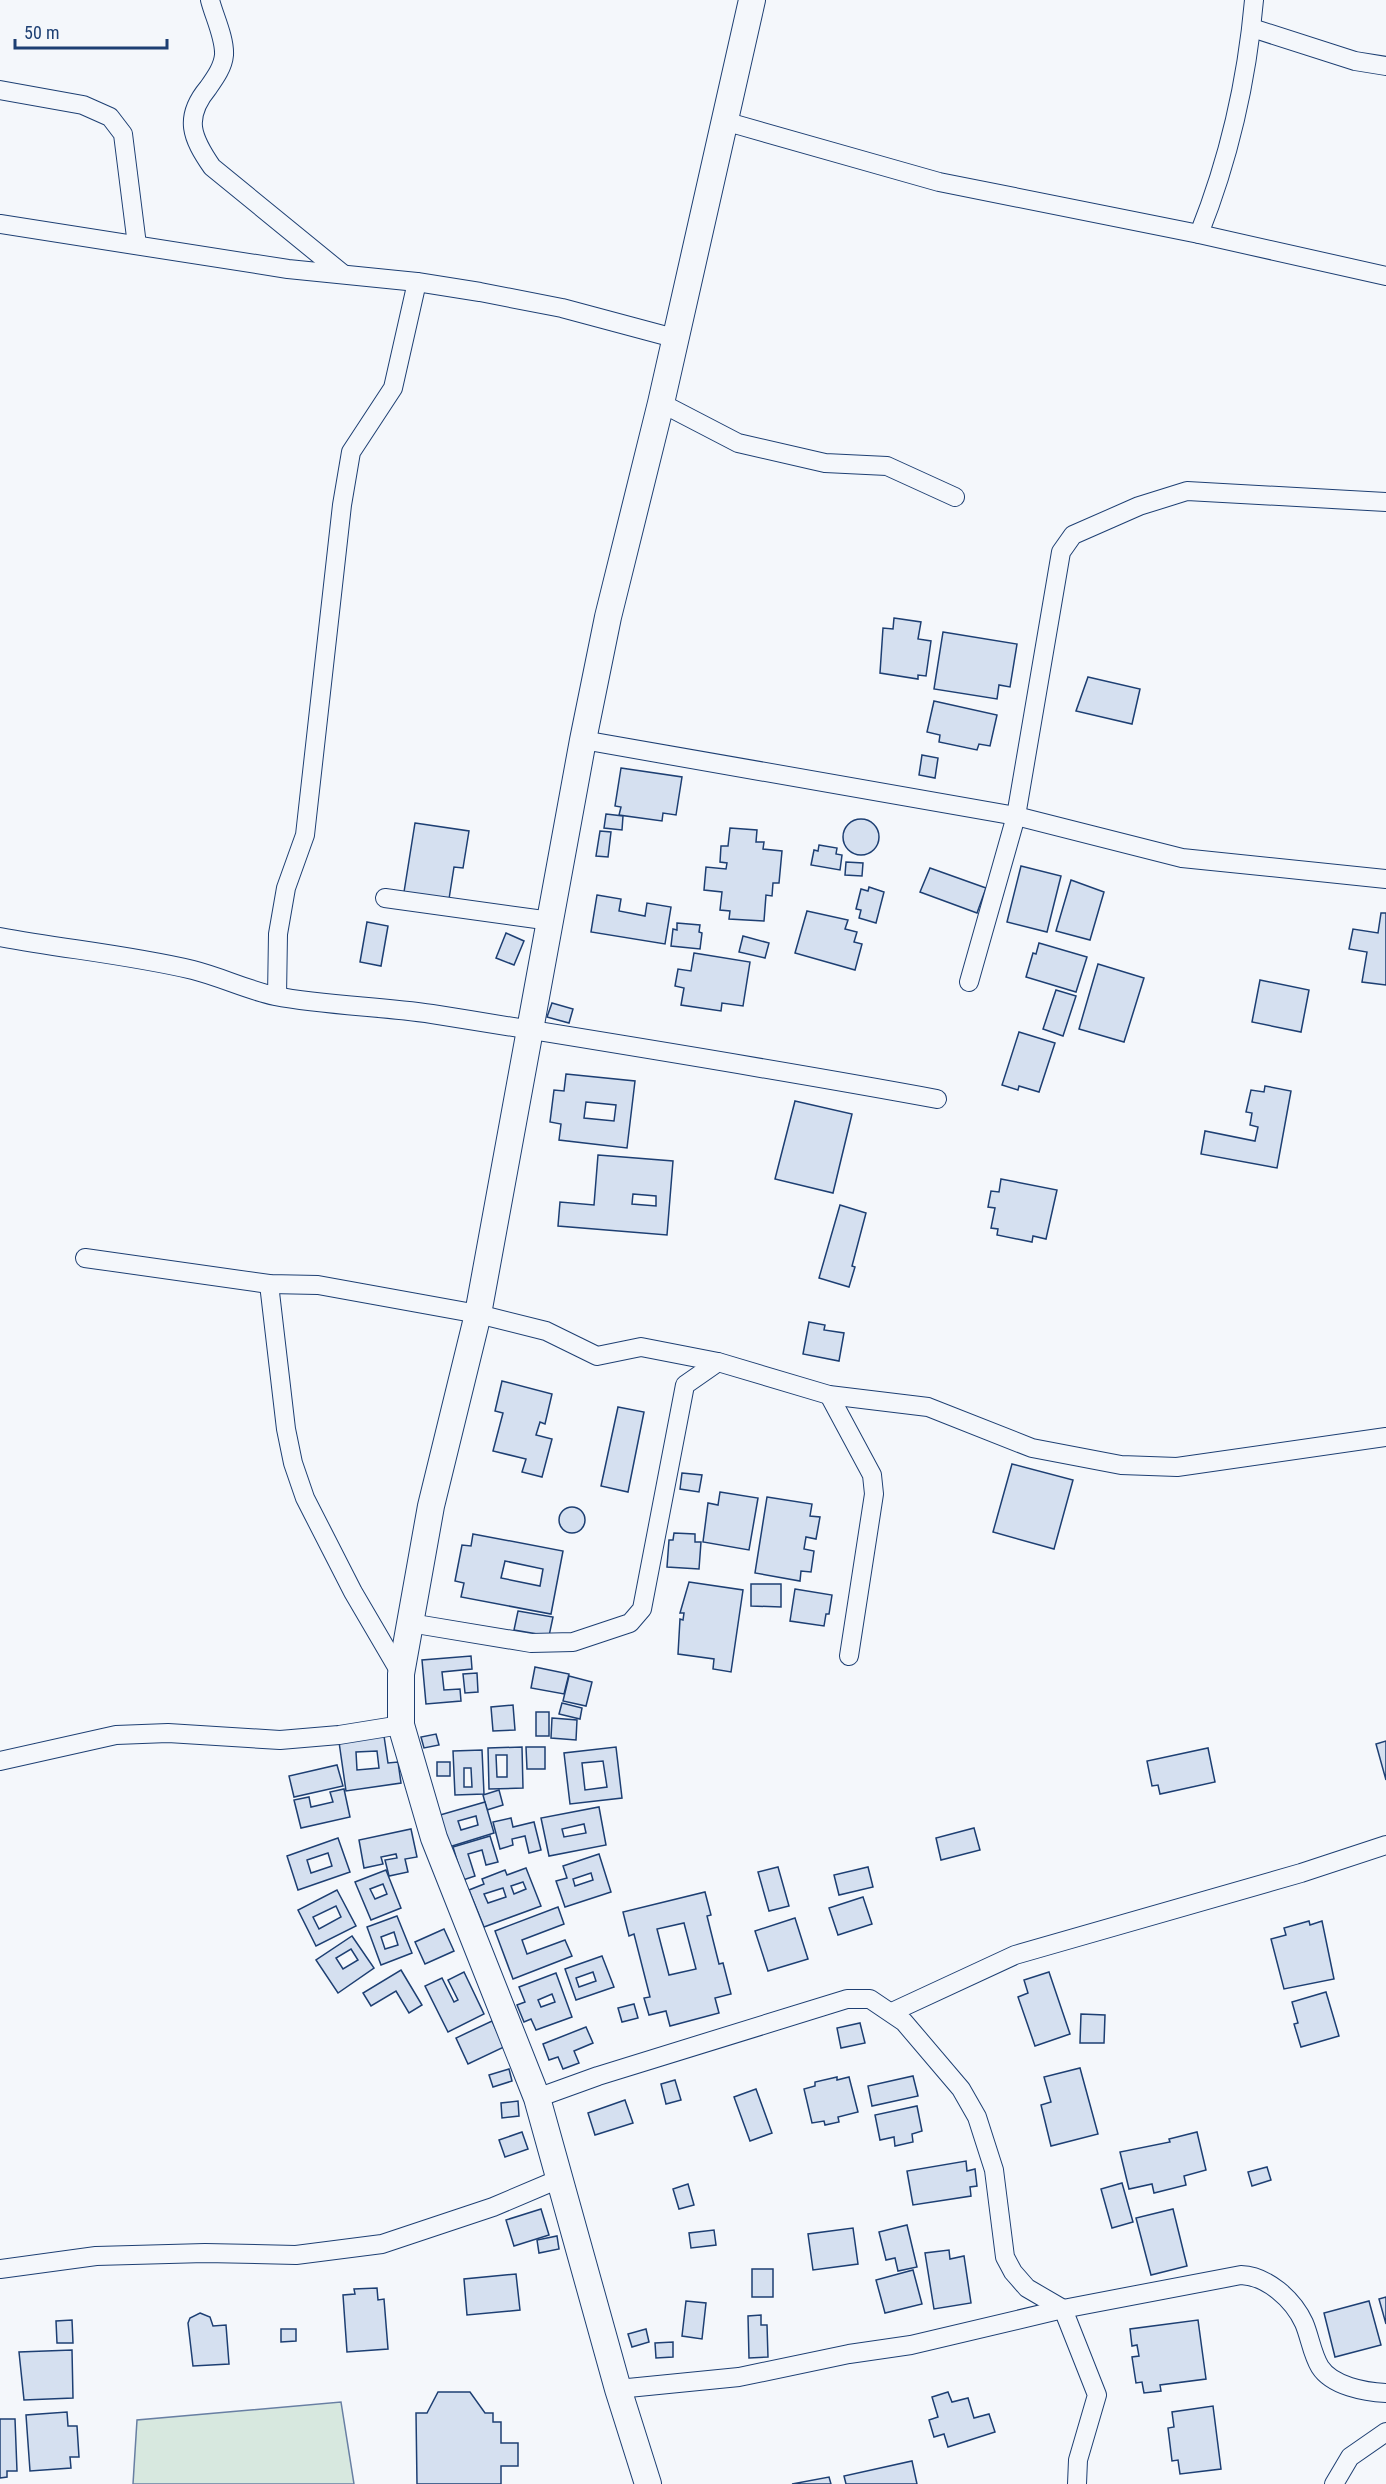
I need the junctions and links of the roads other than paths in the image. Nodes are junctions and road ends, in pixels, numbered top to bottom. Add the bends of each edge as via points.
1 (210, 0) edge
2 (752, 0) edge
3 (1254, 0) edge
4 (1252, 28) junction
5 (1386, 66) edge
6 (0, 90) edge
7 (724, 120) junction
8 (0, 224) edge
9 (1199, 234) junction
10 (137, 245) junction
11 (343, 274) junction
12 (1386, 276) edge
13 (417, 282) junction
14 (674, 338) junction
15 (661, 403) junction
16 (955, 497) dead end
17 (1386, 502) edge
18 (583, 740) junction
19 (1016, 816) junction
20 (1386, 879) edge
21 (385, 898) dead end
22 (551, 921) junction
23 (0, 937) edge
24 (969, 982) dead end
25 (277, 996) junction
26 (531, 1030) junction
27 (937, 1099) dead end
28 (85, 1258) dead end
29 (269, 1284) junction
30 (478, 1314) junction
31 (718, 1362) junction
32 (829, 1395) junction
33 (1386, 1437) edge
34 (410, 1623) junction
35 (849, 1656) dead end
36 (401, 1674) junction
37 (401, 1725) junction
38 (0, 1761) edge
39 (1386, 1845) edge
40 (892, 2012) junction
41 (537, 2098) junction
42 (559, 2179) junction
43 (0, 2269) edge
44 (1064, 2309) junction
45 (618, 2389) junction
46 (1386, 2393) edge
47 (1386, 2432) edge
48 (648, 2484) edge
49 (1077, 2484) edge
50 (1334, 2484) edge

1 - 11 street via 224,54 218,75 197,100 191,126 199,148 212,167
2 - 7 street
3 - 4 street
4 - 5 street via 1355,61
4 - 9 street via 1231,141
6 - 10 street via 82,105 110,117 123,134
7 - 9 street via 939,182
7 - 14 street
8 - 10 street
9 - 12 street
10 - 11 street
11 - 13 street
13 - 14 street via 562,308
13 - 25 street via 393,388 351,452 305,835 286,888 278,934
14 - 15 street
15 - 16 street via 738,443 825,463 887,466
15 - 18 street via 608,617
17 - 19 street via 1187,491 1139,506 1073,535 1061,552
18 - 19 street
18 - 22 street
19 - 20 street via 1182,858
19 - 24 street
21 - 22 street
22 - 26 street
23 - 25 street via 141,959
25 - 26 street
26 - 27 street via 756,1065
26 - 30 street
28 - 29 street
29 - 30 street via 318,1285
29 - 36 street via 293,1463 353,1592
30 - 31 street via 546,1330 597,1356 640,1347
30 - 34 street via 431,1506
31 - 32 street
31 - 34 street via 685,1385 642,1609 630,1623 573,1642 531,1643
32 - 33 street via 927,1407 1032,1448 1121,1465 1177,1467
32 - 35 street via 872,1475 874,1494
34 - 36 street
36 - 37 street
37 - 38 street via 280,1740 168,1732 116,1735
37 - 41 street via 434,1838
39 - 40 street via 1015,1955
40 - 41 street via 870,1999 847,1999
40 - 44 street via 961,2089 977,2117 994,2170 1005,2257 1013,2272 1027,2288
41 - 42 street
42 - 43 street via 492,2207 382,2244 296,2254 96,2256
42 - 45 street
44 - 45 street via 911,2345 739,2376
44 - 46 street via 1241,2275 1257,2276 1279,2291 1303,2321 1320,2368 1356,2389
44 - 49 street via 1097,2395 1080,2453
45 - 48 street
47 - 50 street via 1350,2457

